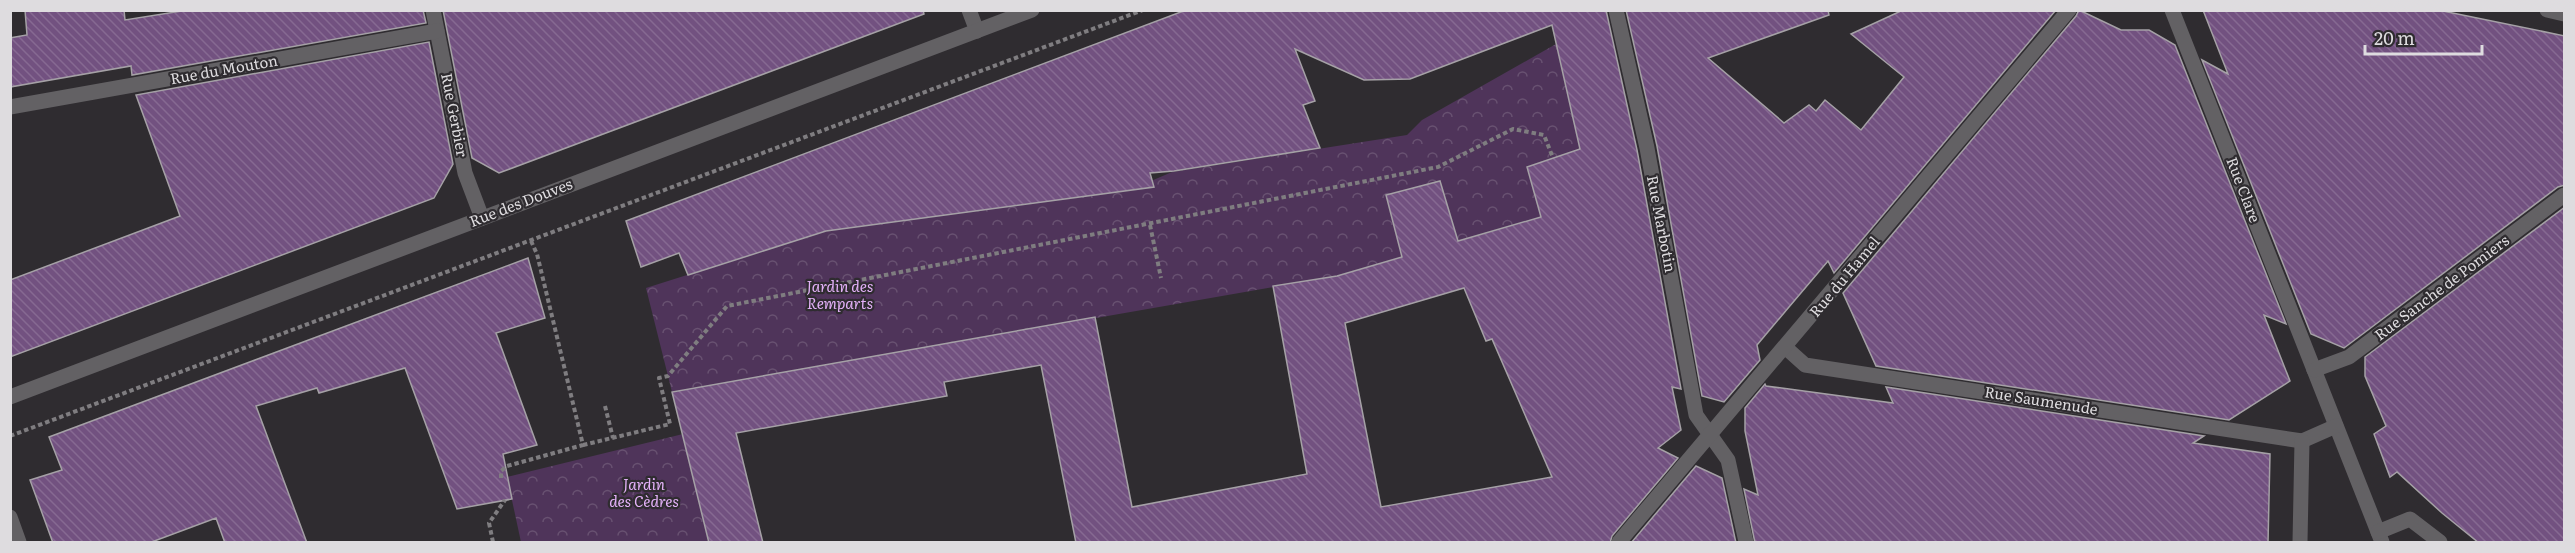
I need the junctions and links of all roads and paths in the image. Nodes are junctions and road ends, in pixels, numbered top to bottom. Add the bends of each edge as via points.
1 (434, 10) edge
2 (969, 10) edge
3 (1032, 10) edge
4 (1143, 10) edge
5 (1616, 10) edge
6 (2068, 10) edge
7 (2172, 10) edge
8 (2547, 10) edge
9 (2565, 14) edge
10 (437, 31) junction
11 (976, 31) junction
12 (10, 107) edge
13 (1553, 158) dead end
14 (2565, 195) edge
15 (482, 218) junction
16 (1150, 225) junction
17 (531, 241) junction
18 (1161, 278) dead end
19 (1785, 347) junction
20 (2314, 370) junction
21 (10, 397) edge
22 (605, 406) dead end
23 (2336, 426) junction
24 (1710, 435) junction
25 (10, 436) edge
26 (613, 438) junction
27 (2302, 441) junction
28 (583, 445) junction
29 (501, 478) dead end
30 (505, 500) dead end
31 (10, 517) edge
32 (2380, 537) edge
33 (20, 543) edge
34 (493, 543) edge
35 (1619, 543) edge
36 (1746, 543) edge
37 (2300, 543) edge
38 (2440, 543) edge

1 - 10 street, Rue Gerbier
2 - 11 street
3 - 11 street, Rue des Douves
4 - 17 path
5 - 24 street, Rue Marbotin via 1647,148 1696,415
6 - 19 street, Rue du Hamel
7 - 20 street, Rue Clare
8 - 9 street
10 - 12 street, Rue du Mouton
10 - 15 street, Rue Gerbier via 465,173
11 - 15 street, Rue des Douves
13 - 16 path via 1544,135 1513,129 1438,167
14 - 20 street, Rue Sanche de Pomiers via 2349,357
15 - 21 street, Rue des Douves
16 - 18 path
16 - 26 path via 727,306 668,376 659,378 670,424
17 - 25 path
17 - 28 path
19 - 24 street, Rue du Hamel
19 - 27 street, Rue Saumenude via 1805,365
20 - 23 street, Rue Clare
22 - 26 path
23 - 27 street
23 - 32 street, Rue Clare
24 - 35 street, Rue du Hamel
24 - 36 street, Rue Marbotin via 1728,460
26 - 28 path
27 - 37 street
28 - 29 path via 507,466 501,471
30 - 34 path via 489,523
31 - 33 street
32 - 38 street via 2410,519

